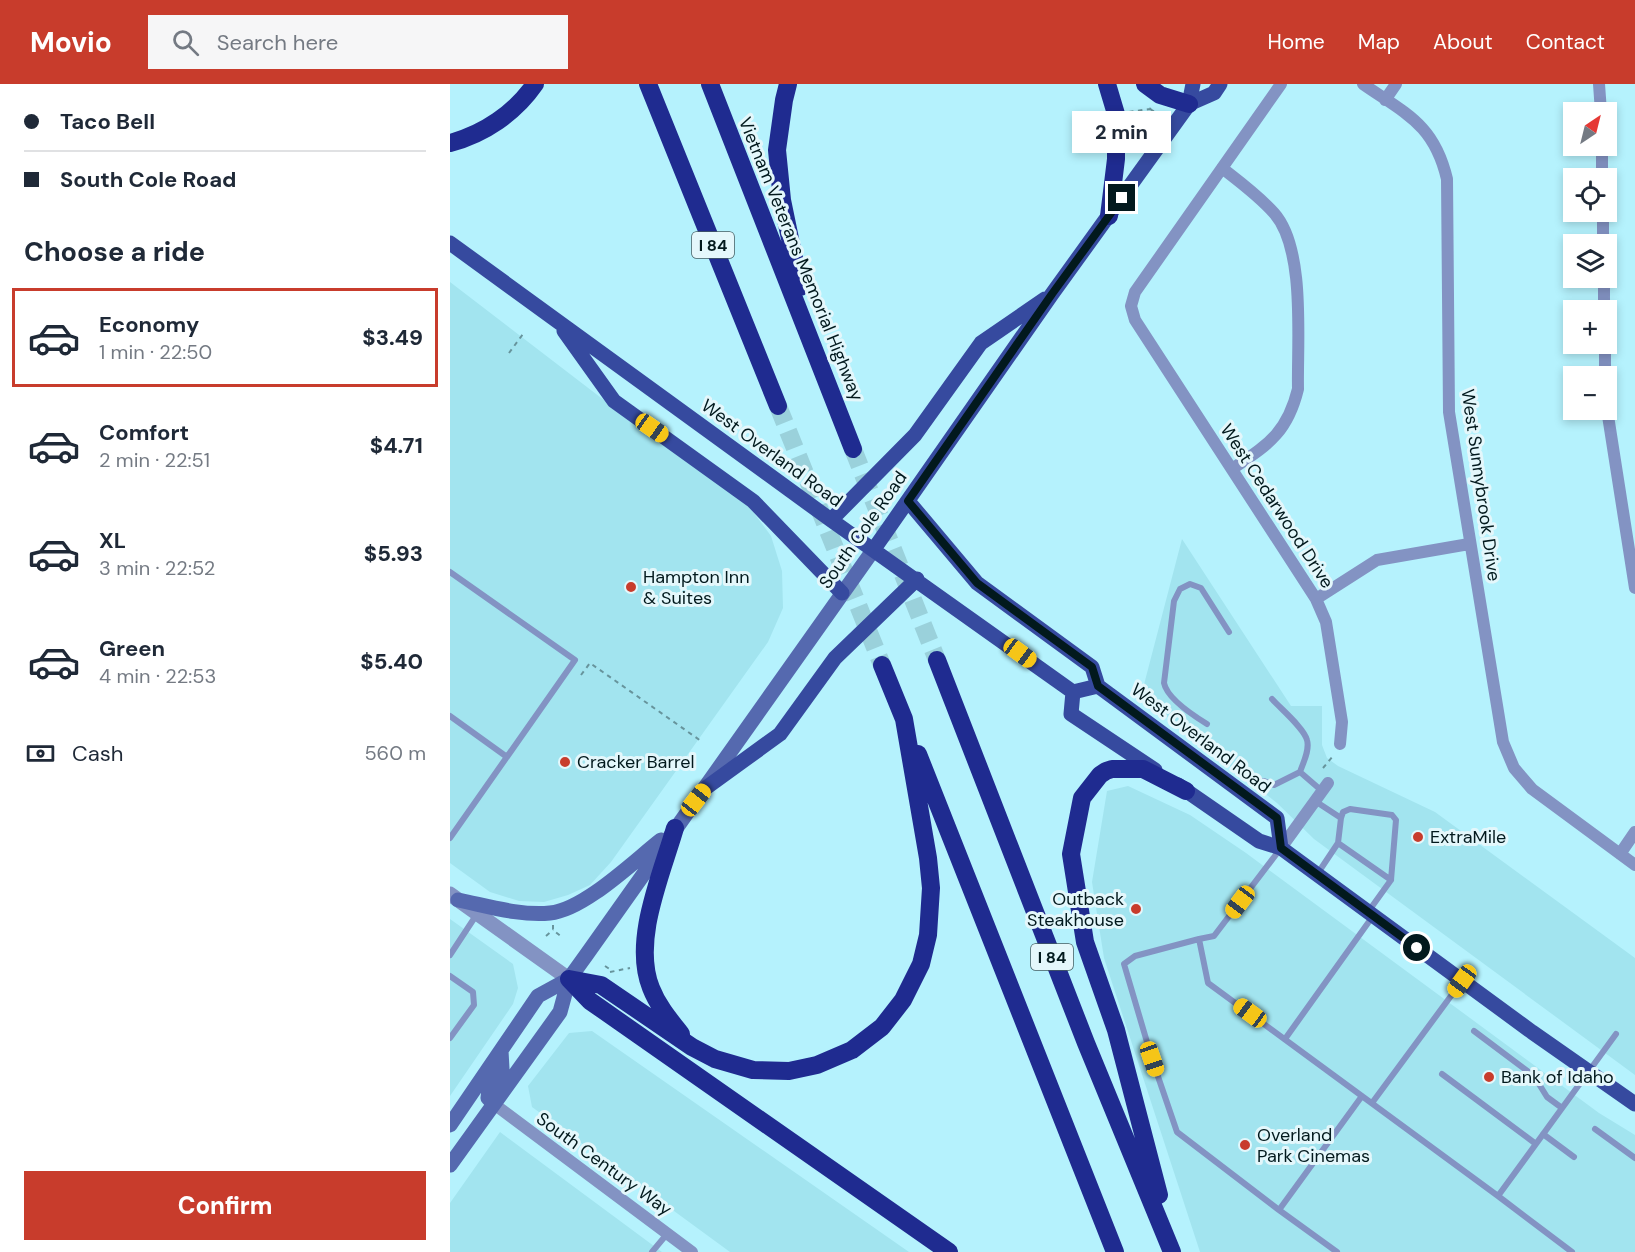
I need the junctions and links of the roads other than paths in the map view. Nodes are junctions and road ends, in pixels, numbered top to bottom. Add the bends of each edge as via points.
1 (535, 84) edge
2 (648, 84) edge
3 (710, 84) edge
4 (788, 84) edge
5 (1107, 84) edge
6 (1145, 84) edge
7 (1175, 84) edge
8 (1193, 84) edge
9 (1220, 84) edge
10 (1281, 84) edge
11 (1363, 84) edge
12 (1396, 84) edge
13 (1599, 84) edge
14 (1385, 100) junction
15 (1600, 102) edge
16 (1189, 104) junction
17 (450, 143) edge
18 (1222, 168) junction
19 (1109, 216) junction
20 (450, 243) edge
21 (1052, 294) junction
22 (555, 319) junction
23 (809, 333) junction
24 (778, 406) tunnel mouth
25 (1609, 420) edge
26 (853, 449) tunnel mouth
27 (1232, 470) junction
28 (908, 501) junction
29 (831, 520) junction
30 (1469, 544) junction
31 (1631, 545) edge
32 (874, 549) junction
33 (450, 572) edge
34 (917, 579) junction
35 (1635, 588) edge
36 (842, 593) junction
37 (1316, 599) junction
38 (1229, 632) dead end
39 (937, 660) tunnel mouth
40 (882, 665) tunnel mouth
41 (1098, 686) junction
42 (1073, 692) junction
43 (1272, 699) dead end
44 (450, 716) edge
45 (904, 719) junction
46 (1207, 724) dead end
47 (1340, 744) dead end
48 (507, 757) junction
49 (1300, 772) junction
50 (1264, 781) dead end
51 (707, 787) junction
52 (1186, 791) junction
53 (1321, 792) junction
54 (1341, 818) junction
55 (675, 828) junction
56 (1635, 832) edge
57 (450, 838) edge
58 (1338, 843) junction
59 (1281, 848) junction
60 (1620, 854) junction
61 (1635, 865) edge
62 (1317, 874) junction
63 (1391, 880) junction
64 (454, 897) edge
65 (477, 913) junction
66 (1370, 914) junction
67 (1199, 939) junction
68 (450, 955) edge
69 (450, 976) edge
70 (569, 979) junction
71 (1462, 981) junction
72 (1474, 1031) dead end
73 (1616, 1034) dead end
74 (450, 1038) edge
75 (1285, 1039) junction
76 (692, 1047) junction
77 (501, 1051) junction
78 (1588, 1072) junction
79 (1442, 1074) dead end
80 (1362, 1096) junction
81 (1372, 1103) junction
82 (494, 1104) junction
83 (1635, 1104) edge
84 (1562, 1108) junction
85 (450, 1125) edge
86 (1595, 1130) dead end
87 (1543, 1134) junction
88 (1536, 1144) junction
89 (1574, 1157) dead end
90 (1635, 1158) edge
91 (450, 1165) edge
92 (1498, 1196) junction
93 (1280, 1209) junction
94 (667, 1234) junction
95 (652, 1252) edge
96 (692, 1252) edge
97 (950, 1252) edge
98 (1115, 1252) edge
99 (1173, 1252) edge
100 (1337, 1252) edge
101 (1572, 1252) edge

1 - 17 highway via 520,104 492,125
2 - 24 highway, I 84
3 - 23 highway, Vietnam Veterans Memorial Highway
4 - 23 highway via 777,150 782,200
5 - 19 highway via 1116,114 1116,159
6 - 16 highway via 1160,95
7 - 16 highway
8 - 16 main road, South Cole Road
9 - 16 main road, South Cole Road via 1214,93
10 - 18 street
11 - 14 street, West Sunnybrook Drive
12 - 14 street
13 - 15 street
14 - 30 street, West Sunnybrook Drive via 1419,123 1434,141 1447,180 1449,412
16 - 19 main road, South Cole Road
18 - 27 street via 1276,215 1291,243 1296,270 1298,388 1294,405 1269,443
18 - 27 street, West Cedarwood Drive via 1136,292 1131,306 1135,320
19 - 21 main road, South Cole Road
20 - 22 main road, West Overland Road
21 - 28 main road, South Cole Road
21 - 29 main road via 981,343 912,439
22 - 29 main road, West Overland Road
22 - 36 main road via 614,401 753,501
23 - 26 highway, Vietnam Veterans Memorial Highway
25 - 31 street
27 - 37 street, West Cedarwood Drive
28 - 32 main road, South Cole Road
28 - 41 main road via 977,583 1092,667
29 - 32 main road, West Overland Road
30 - 37 street via 1377,560
30 - 60 street, West Sunnybrook Drive via 1503,742 1514,768 1532,789
31 - 35 street
32 - 34 main road, West Overland Road
32 - 36 main road, South Cole Road
33 - 48 lane via 574,660
34 - 42 main road, West Overland Road
34 - 51 main road via 835,658 780,734
36 - 51 main road, South Cole Road
37 - 47 street, West Cedarwood Drive via 1326,622 1342,722
38 - 46 lane via 1201,588 1190,584 1180,589 1174,601 1164,683 1169,693
39 - 99 highway, I 84 via 1086,1042
40 - 45 highway, I 84
41 - 42 main road
41 - 59 main road, West Overland Road via 1277,818
42 - 52 main road via 1071,714
43 - 49 lane via 1308,740
44 - 48 lane
45 - 76 highway via 931,888 924,954 903,1000 867,1040 843,1055 810,1067 753,1070 723,1062
45 - 98 highway, I 84
48 - 57 lane
49 - 50 lane via 1274,785
49 - 53 lane
51 - 55 main road, South Cole Road
52 - 59 main road via 1259,841
52 - 99 highway via 1143,770 1112,769 1100,775 1082,798 1071,854 1085,942 1116,1030
53 - 54 lane
53 - 59 street
54 - 58 lane
54 - 63 lane via 1350,809 1392,815 1396,820
55 - 64 main road via 594,894 552,914 508,910
55 - 70 main road, South Cole Road
55 - 76 highway via 648,918 644,959 658,1004
56 - 60 street
58 - 62 lane
58 - 63 lane
59 - 62 main road
59 - 67 lane via 1214,936
60 - 61 street, West Sunnybrook Drive
62 - 66 main road
63 - 66 lane
64 - 65 street
65 - 68 lane
65 - 70 street
66 - 71 main road
66 - 75 lane
67 - 75 lane via 1208,982
67 - 93 lane via 1135,956 1124,964 1152,1059 1177,1132
69 - 74 lane via 472,992 474,1005
70 - 76 highway via 601,985
70 - 77 main road, South Cole Road via 537,996
70 - 82 main road, South Cole Road via 560,1012
70 - 97 highway via 590,1001
71 - 78 main road
71 - 81 lane
72 - 84 lane via 1534,1076 1546,1097
73 - 78 lane
75 - 80 lane
77 - 82 main road via 502,1069 489,1089 488,1098
77 - 85 main road, South Cole Road
78 - 83 main road
78 - 84 lane
79 - 88 lane
80 - 81 lane
80 - 93 lane
81 - 92 lane
82 - 91 main road, South Cole Road
82 - 94 street, South Century Way
84 - 87 lane
86 - 90 lane
87 - 88 lane
87 - 89 lane
88 - 92 lane
92 - 101 lane
93 - 100 lane
94 - 95 lane
94 - 96 street, South Century Way

